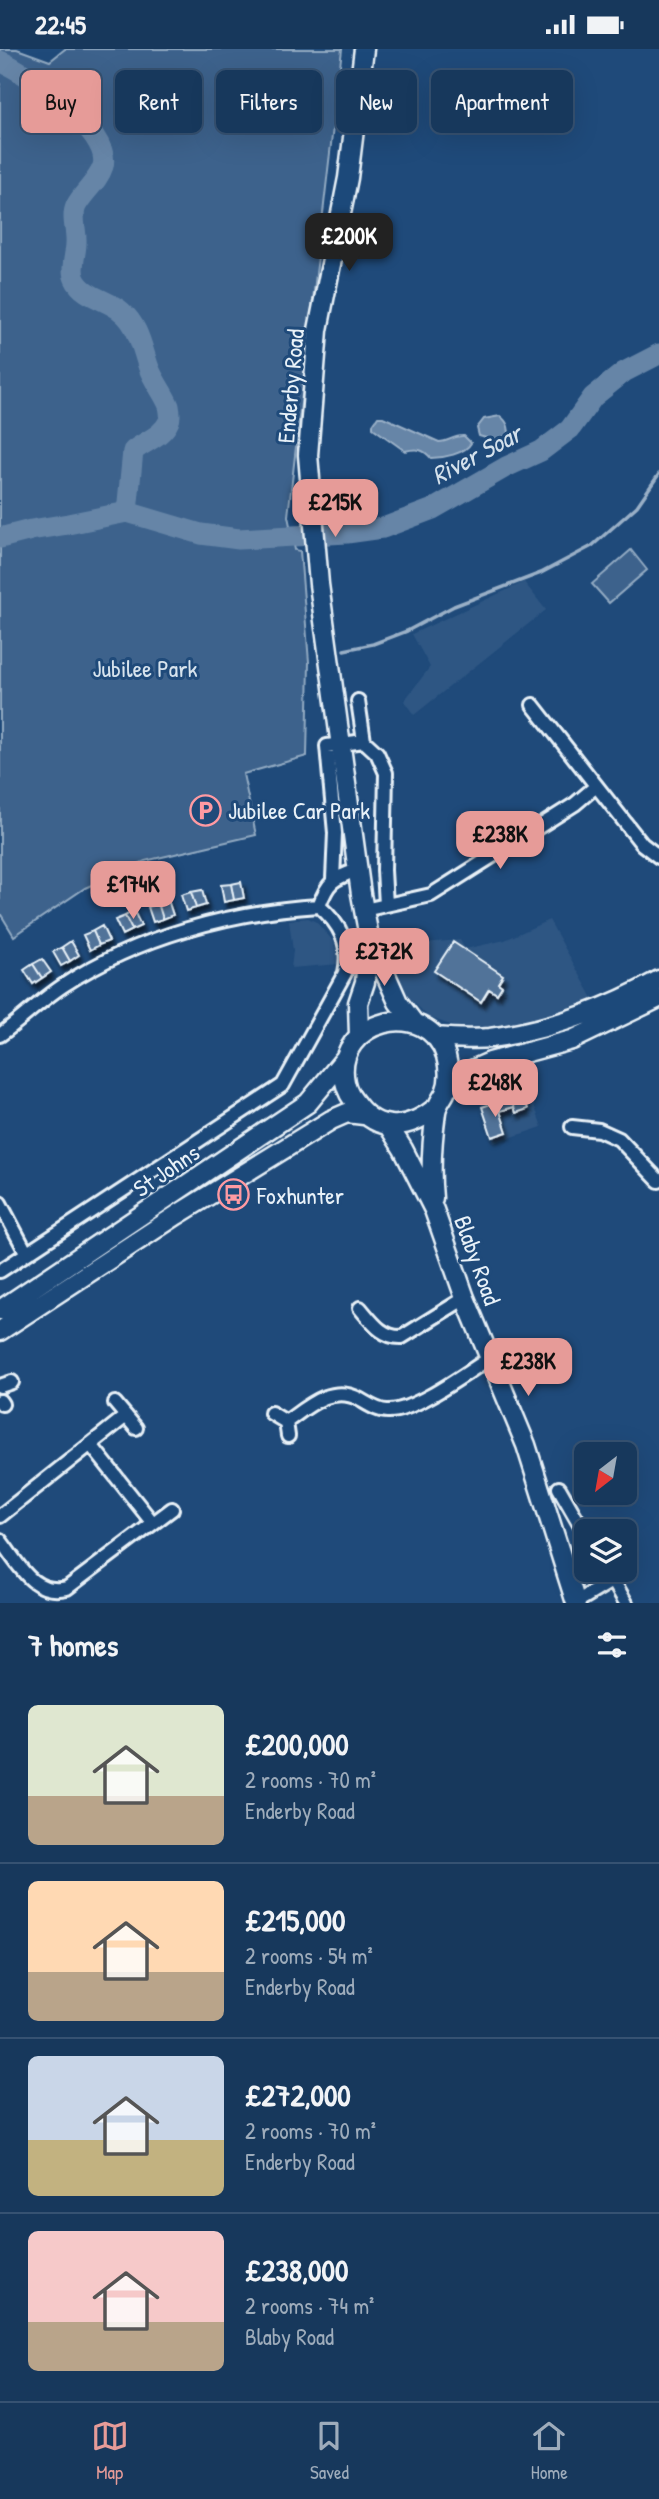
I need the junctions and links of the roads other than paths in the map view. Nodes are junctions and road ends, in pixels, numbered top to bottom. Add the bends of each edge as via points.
1 (364, 49) edge
2 (358, 701) dead end
3 (533, 705) dead end
4 (363, 741) junction
5 (342, 743) junction
6 (595, 787) junction
7 (659, 857) edge
8 (357, 870) junction
9 (333, 879) junction
10 (386, 905) junction
11 (319, 906) junction
12 (367, 925) junction
13 (342, 930) junction
14 (659, 980) edge
15 (659, 997) edge
16 (414, 1023) junction
17 (0, 1035) edge
18 (359, 1036) junction
19 (435, 1037) junction
20 (346, 1057) junction
21 (446, 1090) junction
22 (437, 1107) junction
23 (365, 1115) junction
24 (388, 1125) junction
25 (572, 1127) dead end
26 (659, 1181) edge
27 (0, 1203) edge
28 (434, 1210) junction
29 (26, 1252) junction
30 (0, 1271) edge
31 (465, 1298) junction
32 (360, 1308) dead end
33 (0, 1310) edge
34 (0, 1331) edge
35 (490, 1358) junction
36 (116, 1403) dead end
37 (271, 1413) dead end
38 (126, 1416) junction
39 (286, 1422) junction
40 (136, 1428) dead end
41 (288, 1436) dead end
42 (91, 1445) junction
43 (559, 1488) dead end
44 (172, 1510) dead end
45 (0, 1516) edge
46 (577, 1519) edge
47 (152, 1522) junction
48 (0, 1540) edge
49 (601, 1582) edge
50 (614, 1582) edge
51 (575, 1603) edge
52 (626, 1603) edge

1 - 5 main road, Enderby Road via 348,179 318,330 308,455 319,584
2 - 4 street
3 - 6 street
4 - 5 street
4 - 10 street via 377,753 386,773
5 - 8 main road, Enderby Road
5 - 9 street via 327,746 335,833
6 - 7 street via 642,845
6 - 10 street via 431,895
8 - 9 street
8 - 12 main road, Enderby Road
9 - 11 street
10 - 12 street
11 - 13 street
11 - 17 street via 231,918 126,953 65,984
12 - 13 street
12 - 16 main road, Enderby Road via 398,1002
12 - 18 main road, Enderby Road
13 - 29 street via 345,973 283,1084
14 - 19 main road via 573,1018 528,1031 487,1038
15 - 21 main road via 572,1040 490,1062 465,1073
16 - 18 main road via 394,1020
16 - 19 main road
18 - 20 main road
19 - 21 main road via 449,1071
20 - 23 main road via 348,1092
20 - 33 main road, St Johns via 309,1103
21 - 22 main road
22 - 24 main road via 422,1119
22 - 28 main road, Blaby Road via 431,1156
23 - 24 main road
23 - 34 main road, St Johns via 347,1113 331,1120
24 - 28 main road, Blaby Road
25 - 26 street via 599,1130 619,1139
27 - 29 street
28 - 31 main road, Blaby Road
29 - 30 street
31 - 32 street via 402,1337 384,1334
31 - 35 main road, Blaby Road
35 - 39 street via 407,1409 386,1412 351,1395 336,1394 318,1400
35 - 51 main road, Blaby Road via 526,1445
36 - 38 street
37 - 39 street
38 - 40 street
38 - 42 street
39 - 41 street
42 - 45 street
42 - 47 street
43 - 46 street
44 - 47 street
47 - 48 street via 67,1588 53,1591 30,1579
49 - 51 street
50 - 52 street

